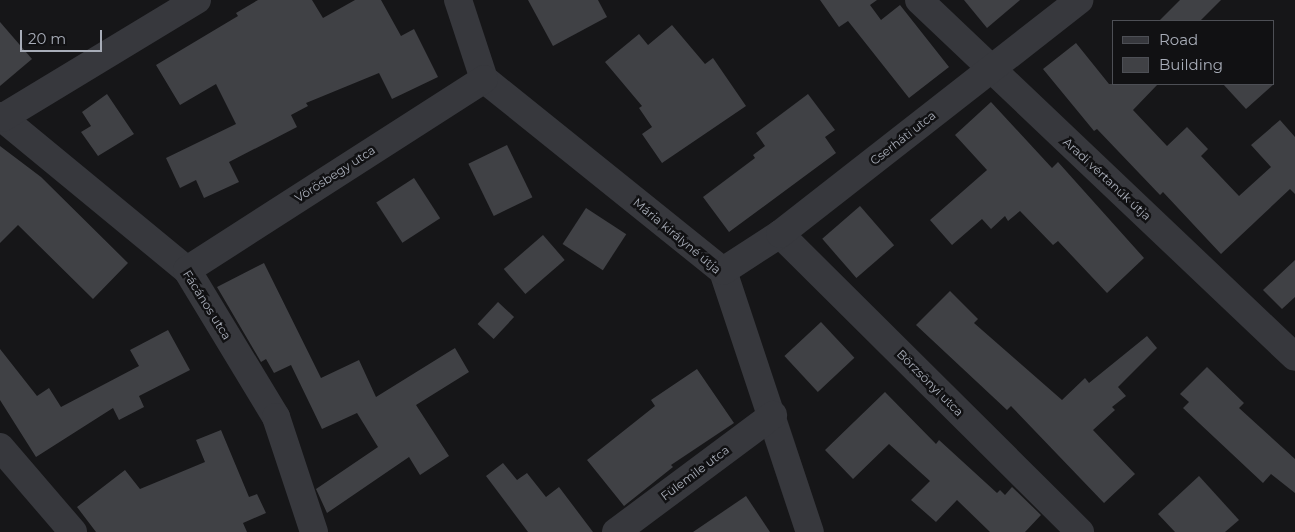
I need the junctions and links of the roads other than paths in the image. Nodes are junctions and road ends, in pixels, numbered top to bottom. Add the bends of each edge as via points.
1 (197, 0) edge
2 (458, 0) edge
3 (918, 0) edge
4 (1080, 0) edge
5 (992, 69) junction
6 (484, 79) junction
7 (1, 117) edge
8 (780, 234) junction
9 (187, 270) junction
10 (723, 271) junction
11 (1295, 357) edge
12 (773, 415) junction
13 (0, 447) edge
14 (74, 532) edge
15 (314, 532) edge
16 (616, 532) edge
17 (810, 532) edge
18 (1080, 532) edge

1 - 7 street
2 - 6 street
3 - 5 street, Aradi vértanúk útja
4 - 5 street, Cserháti utca
5 - 8 street, Cserháti utca
5 - 11 street, Aradi vértanúk útja
6 - 9 street, Vörösbegy utca
6 - 10 street, Mária királyné útja
7 - 9 street, Fácános utca
8 - 10 street, Cserháti utca
8 - 18 street, Börzsönyi utca
9 - 15 street, Fácános utca via 276,417
10 - 12 street, Mária királyné útja
12 - 16 street, Fülemile utca
12 - 17 street, Mária királyné útja
13 - 14 street

